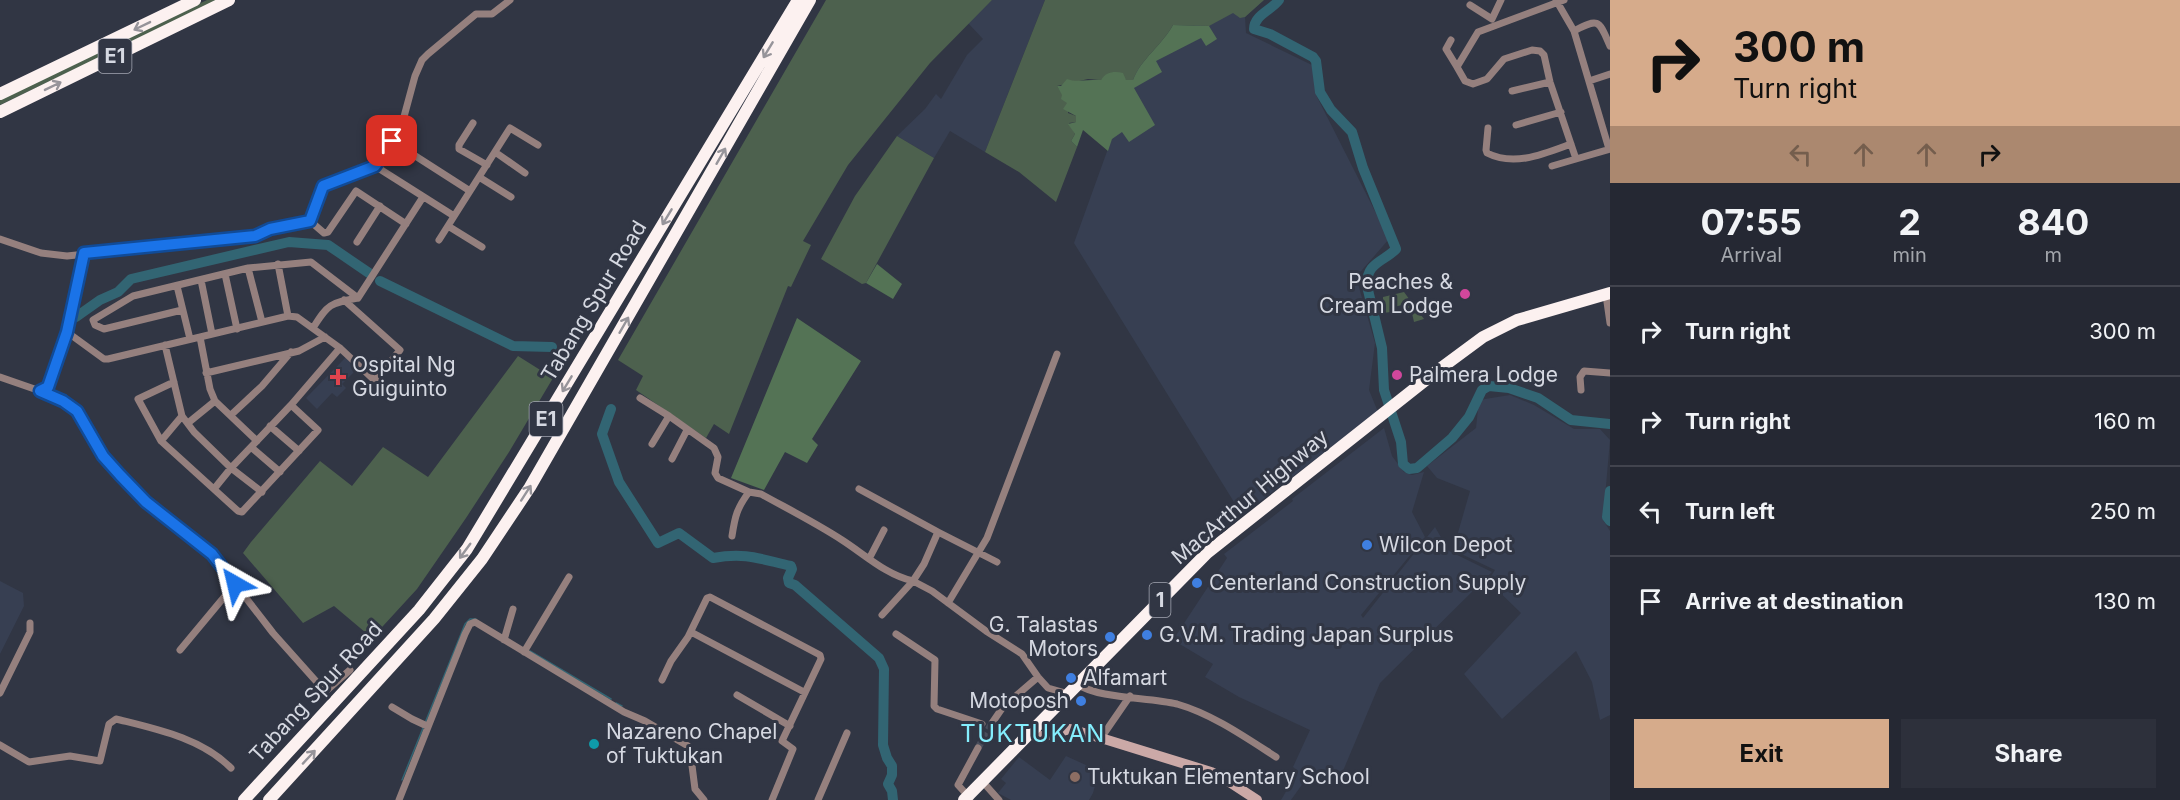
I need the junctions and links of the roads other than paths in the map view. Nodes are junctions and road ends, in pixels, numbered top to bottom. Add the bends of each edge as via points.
1 (195, 0) edge
2 (229, 0) edge
3 (510, 0) edge
4 (798, 0) edge
5 (810, 0) edge
6 (1501, 0) edge
7 (1560, 1) edge
8 (1470, 5) dead end
9 (1493, 22) junction
10 (1574, 31) junction
11 (1451, 40) dead end
12 (1610, 46) edge
13 (1457, 67) junction
14 (1610, 74) edge
15 (1589, 81) junction
16 (1550, 82) junction
17 (1512, 92) dead end
18 (0, 94) edge
19 (0, 112) edge
20 (1561, 112) junction
21 (473, 123) dead end
22 (1516, 125) dead end
23 (1488, 128) dead end
24 (392, 141) junction
25 (1571, 144) junction
26 (538, 145) dead end
27 (1609, 149) edge
28 (495, 152) junction
29 (1576, 159) junction
30 (487, 165) junction
31 (375, 166) junction
32 (1552, 166) dead end
33 (525, 173) dead end
34 (479, 177) junction
35 (470, 190) junction
36 (423, 197) junction
37 (511, 197) dead end
38 (380, 206) junction
39 (454, 216) junction
40 (310, 221) junction
41 (406, 224) junction
42 (448, 226) junction
43 (0, 239) edge
44 (439, 240) dead end
45 (357, 242) dead end
46 (482, 247) dead end
47 (84, 253) junction
48 (278, 264) junction
49 (248, 268) junction
50 (225, 274) junction
51 (201, 280) junction
52 (177, 286) junction
53 (1608, 297) edge
54 (358, 298) junction
55 (344, 300) junction
56 (182, 310) junction
57 (288, 316) junction
58 (261, 322) junction
59 (1610, 323) edge
60 (313, 328) junction
61 (237, 329) junction
62 (67, 332) junction
63 (212, 334) junction
64 (200, 337) junction
65 (325, 337) junction
66 (190, 339) junction
67 (165, 345) junction
68 (340, 348) junction
69 (291, 352) junction
70 (1057, 354) dead end
71 (206, 373) junction
72 (1610, 374) edge
73 (0, 376) edge
74 (174, 382) junction
75 (1581, 390) dead end
76 (40, 391) junction
77 (640, 398) dead end
78 (215, 401) junction
79 (291, 405) junction
80 (231, 415) junction
81 (182, 416) junction
82 (669, 416) junction
83 (188, 423) junction
84 (270, 426) junction
85 (687, 430) junction
86 (161, 441) junction
87 (257, 441) junction
88 (652, 444) dead end
89 (251, 447) junction
90 (299, 451) junction
91 (672, 459) dead end
92 (231, 468) junction
93 (280, 472) junction
94 (214, 489) junction
95 (859, 489) dead end
96 (262, 492) junction
97 (749, 492) junction
98 (884, 530) dead end
99 (938, 532) junction
100 (732, 536) dead end
101 (978, 553) junction
102 (869, 559) junction
103 (997, 562) dead end
104 (569, 577) dead end
105 (913, 582) junction
106 (235, 584) junction
107 (948, 603) junction
108 (513, 609) dead end
109 (882, 615) dead end
110 (30, 623) dead end
111 (691, 632) junction
112 (897, 634) dead end
113 (504, 640) junction
114 (180, 650) dead end
115 (524, 651) junction
116 (350, 670) dead end
117 (1038, 677) junction
118 (663, 680) dead end
119 (1080, 686) junction
120 (0, 693) edge
121 (804, 693) junction
122 (737, 695) dead end
123 (1130, 696) junction
124 (1067, 697) junction
125 (392, 707) dead end
126 (992, 723) tunnel mouth
127 (982, 724) dead end
128 (427, 726) junction
129 (790, 726) junction
130 (1034, 732) junction
131 (847, 733) dead end
132 (1101, 738) junction
133 (0, 745) edge
134 (978, 748) tunnel mouth
135 (1276, 757) dead end
136 (231, 768) dead end
137 (984, 783) junction
138 (968, 799) edge
139 (244, 800) edge
140 (269, 800) edge
141 (399, 800) edge
142 (704, 800) edge
143 (772, 800) edge
144 (818, 800) edge
145 (999, 800) edge
146 (1257, 800) edge

1 -> 18 highway, E1
19 -> 2 highway, E1
3 - 24 street via 492,14 476,14 422,60 402,124
4 -> 139 highway, Tabang Spur Road / E1 via 467,549 418,610
140 -> 5 highway, Tabang Spur Road / E1 via 434,619 482,559 530,487
6 - 9 street
7 - 9 street
7 - 10 street
8 - 9 street
9 - 13 street via 1476,34
10 - 12 street via 1597,23
10 - 15 street
11 - 13 street via 1446,49
13 - 16 street via 1465,81 1473,84 1487,79 1504,58 1536,50 1544,55
14 - 15 street
15 - 27 street
16 - 17 street
16 - 20 street
20 - 22 street
20 - 25 street
21 - 30 street via 459,149
23 - 25 street via 1487,153 1499,158 1527,158
24 - 31 street
24 - 35 street
25 - 29 street
26 - 28 street via 510,129
27 - 29 street
28 - 30 street
28 - 33 street
29 - 32 street
30 - 34 street
31 - 36 street
31 - 40 street via 323,186
34 - 35 street
34 - 37 street
35 - 39 street
36 - 39 street
36 - 41 street
38 - 40 street via 356,191 328,232
38 - 41 street
38 - 45 street
39 - 42 street
40 - 47 street via 255,236
41 - 54 street
42 - 44 street
42 - 46 street
43 - 47 street via 41,253
47 - 62 street
48 - 49 street
48 - 54 street via 311,262
48 - 57 street
49 - 50 street
49 - 58 street
50 - 51 street
50 - 61 street
51 - 52 street
51 - 63 street
52 - 56 street
52 - 56 street via 134,296 93,320 104,329
53 - 59 street
53 - 119 highway, MacArthur Highway / 1 via 1531,316 1498,328 1467,348 1394,411 1207,553
54 - 55 street
55 - 60 street via 330,305
55 - 68 street via 400,350 376,380
56 - 66 street
57 - 58 street
57 - 60 street
58 - 61 street
60 - 65 street
61 - 63 street
62 - 67 street via 108,359
62 - 76 street via 48,387
63 - 64 street
64 - 66 street
64 - 71 street
65 - 68 street
65 - 69 street
66 - 67 street
67 - 74 street
68 - 79 street
69 - 71 street
69 - 80 street
70 - 101 street via 998,513
71 - 78 street
72 - 75 street via 1584,371 1580,377
73 - 76 street
74 - 81 street
74 - 86 street via 138,399
76 - 106 street via 77,411 103,456 120,475 146,502 212,554
77 - 82 street
78 - 80 street
78 - 83 street
79 - 84 street
79 - 90 street via 318,430
80 - 87 street
81 - 83 street
81 - 86 street
82 - 85 street
82 - 88 street
83 - 92 street
84 - 87 street
84 - 90 street
85 - 91 street
85 - 97 street via 716,452 718,478
86 - 94 street
87 - 89 street
89 - 92 street
89 - 93 street
90 - 93 street
92 - 94 street
92 - 96 street
93 - 96 street
94 - 96 street via 242,512
95 - 99 street
97 - 100 street via 736,512
97 - 102 street via 761,494 830,532
98 - 102 street
99 - 101 street
99 - 105 street
101 - 103 street
101 - 107 street
102 - 105 street
104 - 115 street
105 - 107 street
105 - 109 street
106 - 114 street
106 - 116 street via 323,689 327,690
107 - 117 street via 1022,654
108 - 113 street
110 - 120 street via 30,632
111 - 118 street
111 - 121 street
111 - 121 street via 710,597 820,655
112 - 127 street via 935,660 934,706
113 - 115 street
113 - 128 street via 475,622 470,624
115 - 142 street via 688,746 695,789
117 - 124 street via 1048,688
117 - 126 street via 1002,707
119 - 123 street
119 - 124 highway, MacArthur Highway / 1
121 - 129 street
122 - 129 street
123 - 132 street
123 - 135 street via 1179,705 1241,734
124 - 130 highway, MacArthur Highway / 1
125 - 128 street
128 - 141 street
129 - 143 street via 782,741 793,749
130 - 132 street via 1041,737 1070,729
130 - 137 highway, MacArthur Highway / 1
131 - 144 street
132 - 146 street via 1211,772
133 - 136 street via 29,762 70,756 100,761 110,724 116,719 189,741
134 - 138 street via 958,785
137 - 138 highway, MacArthur Highway / 1
137 - 145 street

